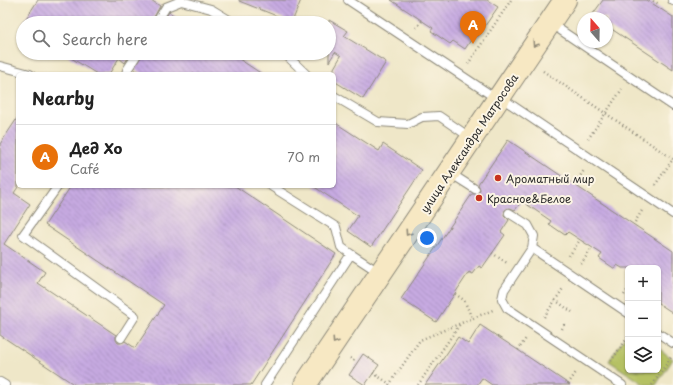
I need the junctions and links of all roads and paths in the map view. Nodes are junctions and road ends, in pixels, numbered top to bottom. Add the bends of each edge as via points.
1 (348, 0) edge
2 (511, 0) edge
3 (565, 0) edge
4 (160, 16) edge
5 (222, 16) edge
6 (422, 21) dead end
7 (550, 22) junction
8 (413, 33) dead end
9 (133, 60) edge
10 (291, 60) edge
11 (0, 66) edge
12 (542, 71) dead end
13 (22, 72) edge
14 (126, 72) edge
15 (304, 72) edge
16 (461, 75) junction
17 (630, 77) junction
18 (336, 97) edge
19 (499, 98) junction
20 (673, 106) edge
21 (605, 114) junction
22 (472, 138) junction
23 (580, 151) junction
24 (673, 159) edge
25 (584, 170) dead end
26 (449, 172) junction
27 (576, 182) dead end
28 (57, 188) edge
29 (274, 188) edge
30 (475, 190) dead end
31 (647, 197) junction
32 (642, 210) dead end
33 (509, 213) dead end
34 (673, 214) edge
35 (635, 222) dead end
36 (580, 240) dead end
37 (532, 248) junction
38 (592, 248) dead end
39 (351, 254) junction
40 (562, 268) junction
41 (380, 274) junction
42 (573, 276) junction
43 (455, 294) dead end
44 (502, 299) junction
45 (555, 300) junction
46 (625, 311) edge
47 (572, 312) dead end
48 (472, 318) junction
49 (460, 323) junction
50 (537, 328) junction
51 (661, 335) edge
52 (120, 338) dead end
53 (625, 341) edge
54 (673, 343) edge
55 (671, 357) dead end
56 (350, 358) dead end
57 (357, 362) dead end
58 (611, 362) dead end
59 (428, 371) junction
60 (373, 373) dead end
61 (432, 374) dead end
62 (0, 382) edge
63 (389, 384) edge
64 (5, 385) edge
65 (265, 385) edge
66 (305, 385) edge
67 (418, 385) edge
68 (622, 385) edge
69 (652, 385) edge

1 - 16 lane
2 - 16 path
3 - 7 street, улица Александра Матросова
4 - 5 lane via 166,7 181,1 211,9
6 - 8 path
7 - 17 lane
7 -> 19 street, улица Александра Матросова
9 - 14 lane
10 - 15 lane
11 - 13 lane
12 - 21 path
16 - 19 lane
17 - 20 lane
17 - 21 path
18 - 22 lane via 378,122 408,124 422,117 439,116
19 - 22 street, улица Александра Матросова
19 - 23 lane
21 - 23 path
21 - 24 path
22 - 26 street, улица Александра Матросова
23 - 31 lane
24 - 31 path
25 - 27 path
26 - 30 lane
26 -> 41 street, улица Александра Матросова
28 - 52 lane via 24,235 135,316
29 - 39 lane via 336,227 341,247
31 - 34 lane
32 - 35 path
33 - 37 lane via 528,226 534,236
36 - 40 path
37 - 40 lane
37 - 44 lane via 504,290
38 - 42 path
39 - 41 lane
39 - 65 lane
40 - 42 lane
41 -> 66 street, улица Александра Матросова
42 - 45 path
42 - 46 lane
43 - 48 path via 464,300
44 - 48 path via 496,309
44 - 50 lane via 507,308
45 - 47 path
45 - 50 path
48 - 49 path
49 - 59 path
49 - 63 path via 420,340
50 - 68 lane
51 - 54 lane
53 - 58 path
55 - 69 path
56 - 57 path
59 - 61 path
59 - 67 path
60 - 63 path
62 - 64 lane

